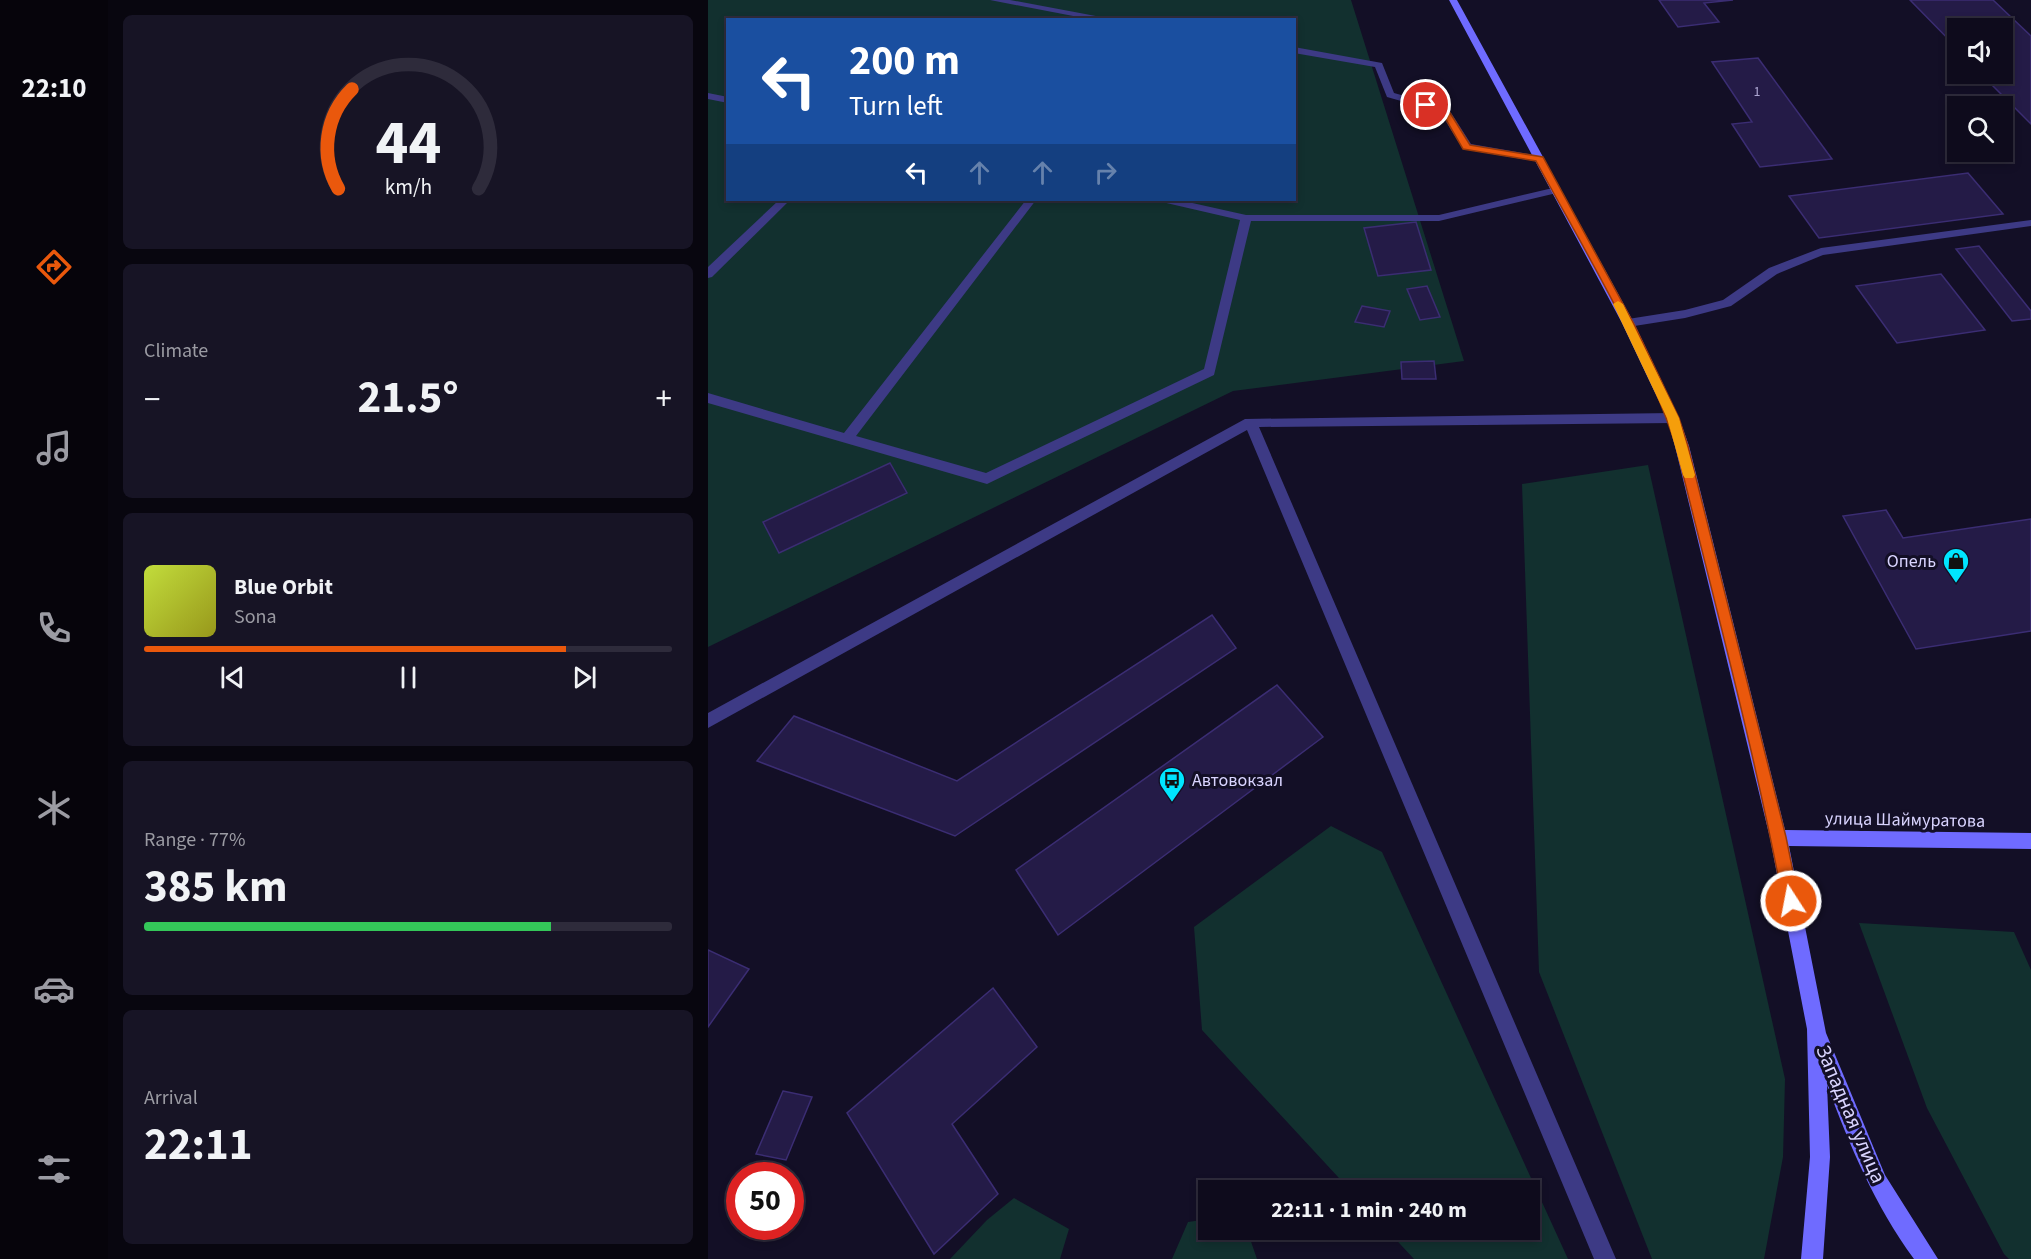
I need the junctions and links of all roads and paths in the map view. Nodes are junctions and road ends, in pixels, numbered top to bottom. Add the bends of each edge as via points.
1 (994, 0) edge
2 (1454, 0) edge
3 (1101, 18) edge
4 (1296, 50) edge
5 (708, 96) edge
6 (726, 100) edge
7 (1540, 159) junction
8 (1557, 190) junction
9 (784, 201) edge
10 (1030, 201) edge
11 (1170, 201) edge
12 (1246, 218) junction
13 (2031, 223) edge
14 (708, 273) edge
15 (1628, 324) junction
16 (708, 398) edge
17 (1673, 418) junction
18 (1250, 422) junction
19 (847, 438) junction
20 (708, 721) edge
21 (1779, 837) junction
22 (2030, 843) edge
23 (1816, 1029) junction
24 (1605, 1259) edge
25 (1812, 1259) edge
26 (1927, 1259) edge

1 - 3 lane
2 - 7 main road, Западная улица
4 - 7 lane via 1379,66 1390,95 1444,110 1467,147
5 - 6 lane
7 - 8 main road, Западная улица
8 - 12 lane via 1439,218
8 - 15 main road, Западная улица
9 - 14 lane
10 - 19 lane
11 - 12 lane
12 - 19 lane via 1210,372 987,479
13 - 15 lane via 1821,252 1773,271 1727,303
15 - 17 main road, Западная улица
16 - 19 lane
17 - 18 lane
17 - 21 main road, Западная улица
18 - 20 lane
18 - 24 lane
21 - 22 main road, улица Шаймуратова
21 - 23 main road, Западная улица
23 - 25 main road, Западная улица via 1820,1157
23 - 26 main road, Западная улица via 1864,1154

